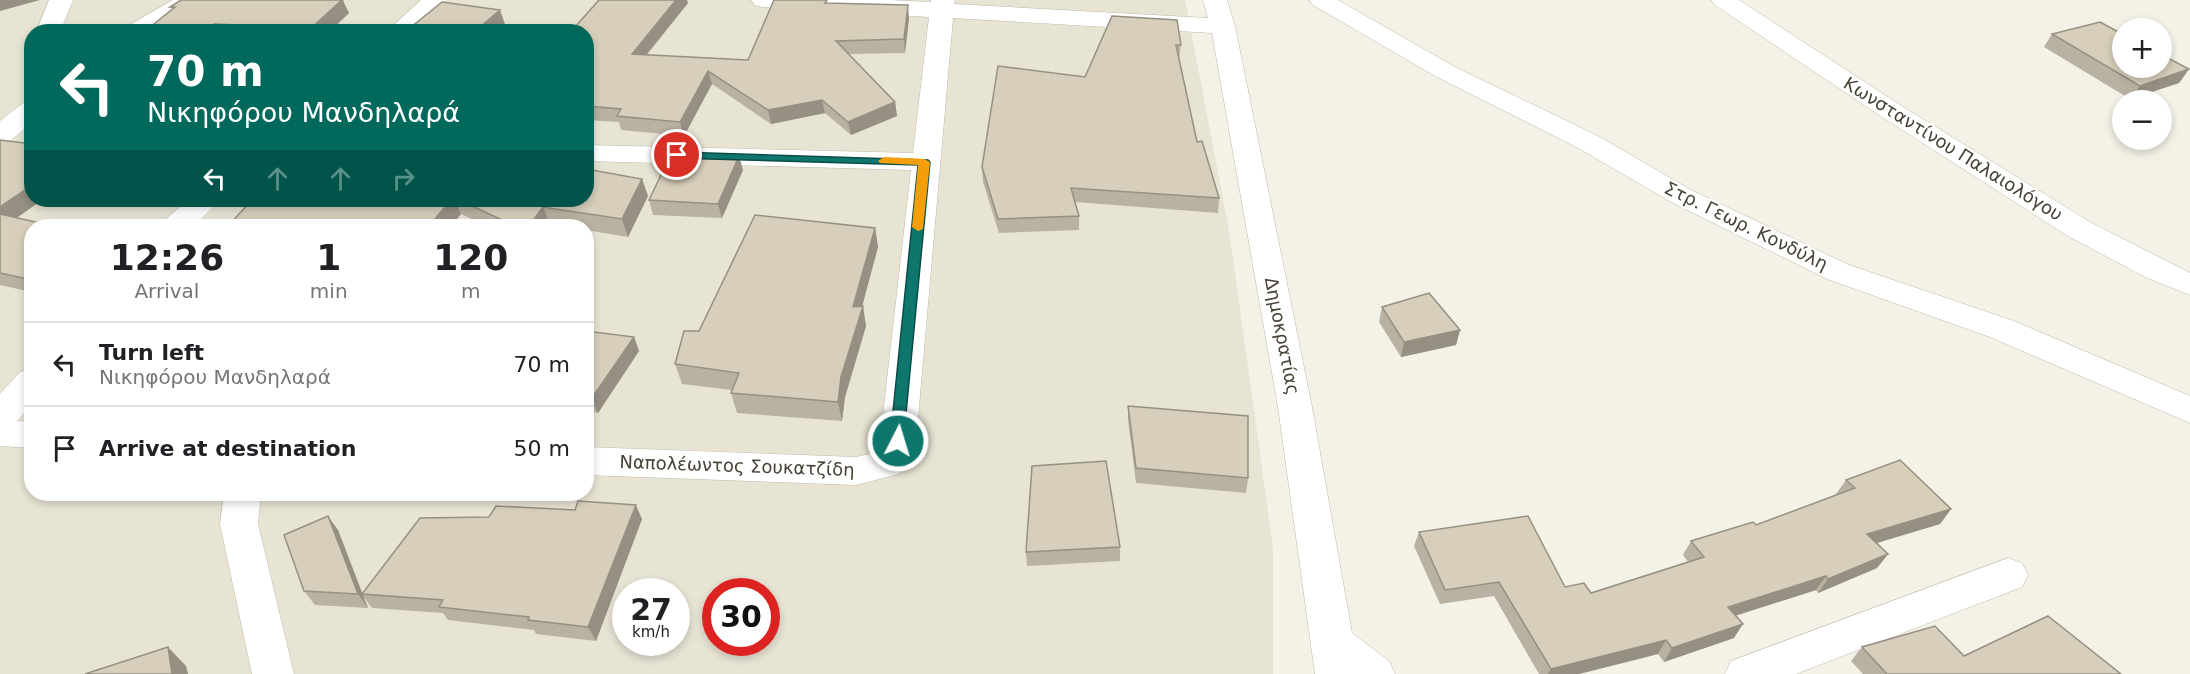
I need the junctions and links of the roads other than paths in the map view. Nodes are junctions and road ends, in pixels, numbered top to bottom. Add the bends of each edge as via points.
1 (61, 0) edge
2 (190, 0) edge
3 (435, 0) edge
4 (763, 0) edge
5 (1321, 0) edge
6 (1723, 0) edge
7 (942, 5) edge
8 (1219, 13) edge
9 (51, 24) edge
10 (149, 24) edge
11 (407, 24) edge
12 (24, 116) edge
13 (0, 135) edge
14 (594, 153) edge
15 (924, 162) junction
16 (198, 207) edge
17 (185, 219) edge
18 (2190, 285) edge
19 (24, 390) edge
20 (2190, 410) edge
21 (0, 417) edge
22 (0, 433) edge
23 (24, 434) edge
24 (594, 461) edge
25 (241, 501) edge
26 (2008, 575) dead end
27 (1334, 658) edge
28 (273, 674) edge
29 (1374, 674) edge
30 (1746, 674) edge

1 - 9 street
2 - 10 street
3 - 11 street
4 - 7 street
5 - 20 street, Στρ. Γεωρ. Κονδύλη via 1446,72 1590,143 1681,196 1838,272 2002,329
6 - 18 street, Κωνσταντίνου Παλαιολόγου via 2079,229
7 - 8 street
7 - 15 street, Ναπολέωντος Σουκατζίδη
8 - 27 street, Δημοκρατίας via 1295,407
12 - 13 street
14 - 15 street
15 - 24 street, Ναπολέωντος Σουκατζίδη via 898,441 886,464 856,471
16 - 17 street
19 - 21 street
22 - 23 street
25 - 28 street via 238,524
26 - 30 street
27 - 29 street

